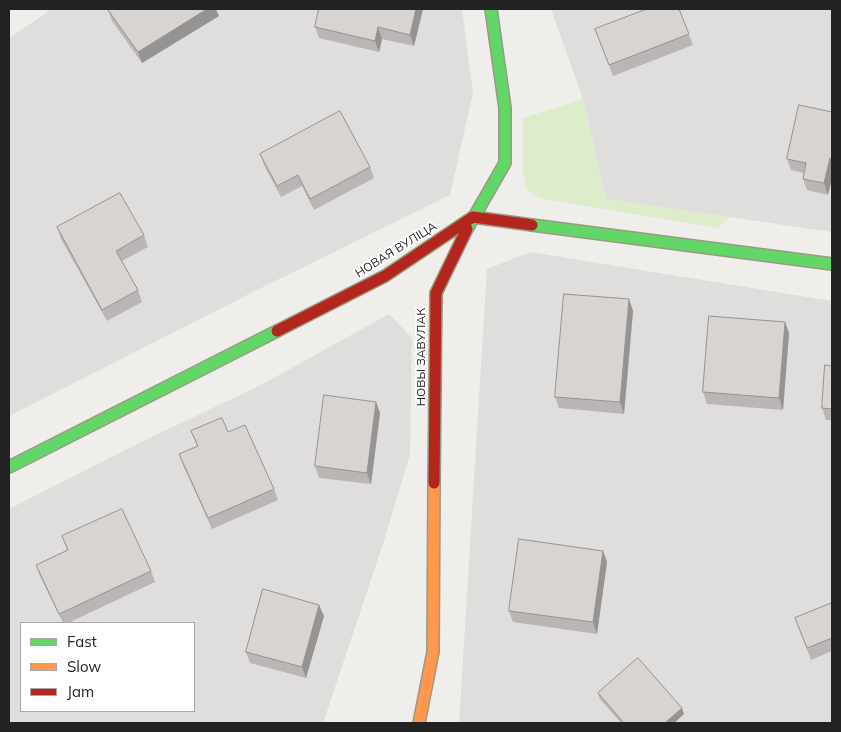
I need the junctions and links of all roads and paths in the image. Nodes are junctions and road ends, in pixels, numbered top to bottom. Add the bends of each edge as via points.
1 (491, 9) edge
2 (472, 217) junction
3 (832, 264) edge
4 (9, 467) edge
5 (419, 723) edge

1 - 2 street, НОВЫ ЗАВУЛАК via 505,108 505,163
2 - 3 street
2 - 4 street, НОВАЯ ВУЛІЦА via 385,276
2 - 5 street, НОВЫ ЗАВУЛАК via 436,293 433,652

